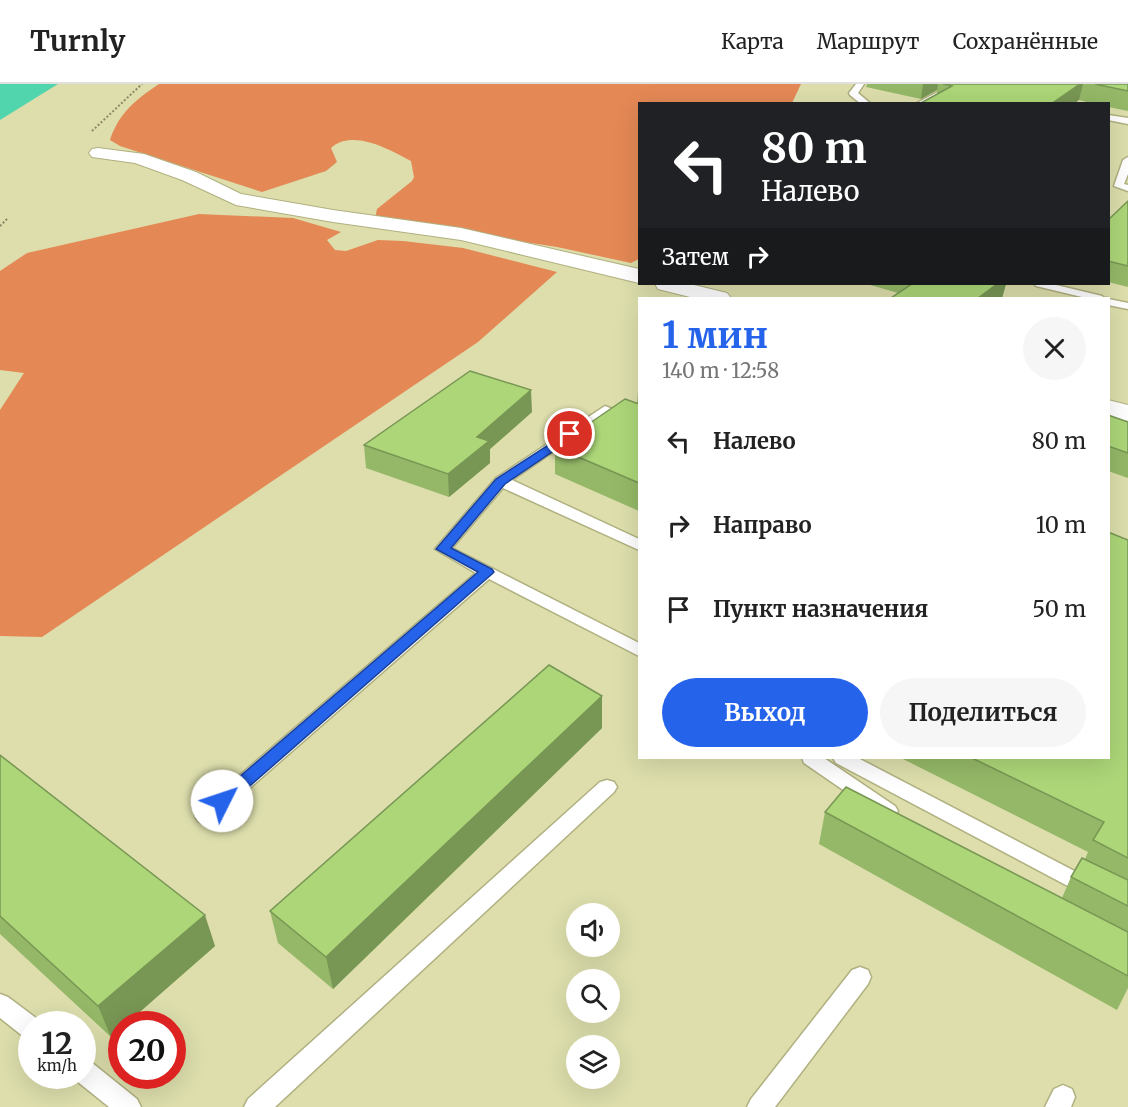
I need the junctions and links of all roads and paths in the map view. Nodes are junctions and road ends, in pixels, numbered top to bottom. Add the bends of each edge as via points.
1 (142, 84) edge
2 (860, 84) edge
3 (959, 84) edge
4 (864, 102) edge
5 (923, 102) edge
6 (1110, 117) edge
7 (1128, 121) edge
8 (98, 153) joint
9 (1128, 160) edge
10 (1124, 187) edge
11 (1110, 194) edge
12 (8, 218) dead end
13 (0, 226) edge
14 (638, 276) edge
15 (670, 285) edge
16 (1044, 285) edge
17 (715, 297) edge
18 (1094, 297) edge
19 (1110, 302) edge
20 (1128, 306) edge
21 (1110, 408) edge
22 (1128, 413) edge
23 (638, 424) edge
24 (501, 481) junction
25 (638, 545) edge
26 (487, 572) junction
27 (638, 649) edge
28 (812, 759) edge
29 (845, 759) edge
30 (607, 787) dead end
31 (205, 816) dead end
32 (908, 826) edge
33 (1128, 909) edge
34 (860, 977) dead end
35 (0, 1004) edge
36 (18, 1018) edge
37 (96, 1081) edge
38 (128, 1107) edge
39 (257, 1107) edge
40 (760, 1107) edge

1 - 8 path via 87,136
2 - 4 lane via 853,93
3 - 5 lane
6 - 7 lane
8 - 14 street via 138,158 189,176 236,199 461,234
9 - 10 lane
10 - 11 lane
12 - 13 path
15 - 17 street
16 - 18 lane
19 - 20 lane
21 - 22 street
23 - 24 lane via 605,411
24 - 25 lane
24 - 26 lane via 443,549
26 - 27 lane
26 - 31 lane
28 - 32 lane
29 - 33 lane
30 - 39 lane
34 - 40 lane
35 - 36 lane
37 - 38 lane

